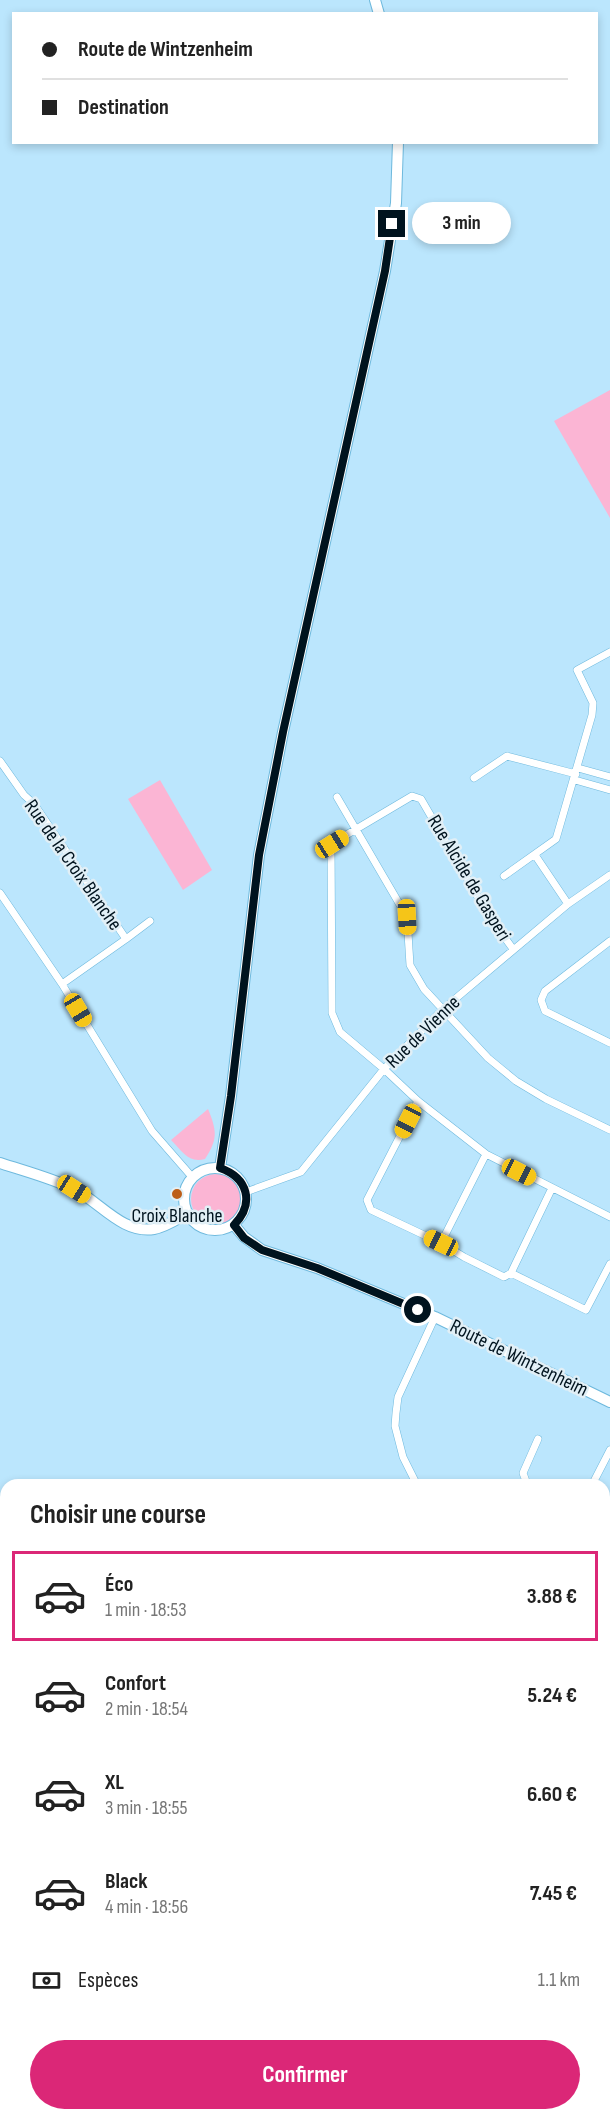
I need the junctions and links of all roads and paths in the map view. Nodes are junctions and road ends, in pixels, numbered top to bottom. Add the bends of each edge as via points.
1 (398, 144) edge
2 (610, 652) edge
3 (0, 761) edge
4 (577, 774) junction
5 (610, 777) edge
6 (474, 778) dead end
7 (610, 790) edge
8 (337, 797) dead end
9 (355, 829) junction
10 (535, 855) junction
11 (610, 874) edge
12 (504, 876) dead end
13 (0, 892) edge
14 (568, 904) junction
15 (150, 921) dead end
16 (126, 939) junction
17 (610, 941) edge
18 (513, 949) junction
19 (64, 987) junction
20 (442, 1010) junction
21 (610, 1043) edge
22 (384, 1069) junction
23 (418, 1101) junction
24 (610, 1130) edge
25 (486, 1154) junction
26 (0, 1163) edge
27 (220, 1168) junction
28 (193, 1178) junction
29 (552, 1188) junction
30 (246, 1192) junction
31 (188, 1213) junction
32 (610, 1217) edge
33 (234, 1225) junction
34 (441, 1243) junction
35 (610, 1264) edge
36 (511, 1273) junction
37 (435, 1317) junction
38 (610, 1402) edge
39 (538, 1439) dead end
40 (610, 1450) edge
41 (414, 1479) edge
42 (525, 1479) edge
43 (595, 1479) edge

1 - 27 main road via 396,203 385,271 259,855
2 - 4 street via 577,670 593,703
3 - 16 street, Rue de la Croix Blanche
4 - 5 street
4 - 6 street via 507,756
4 - 7 street
4 - 10 street via 556,839
8 - 9 street
9 - 18 street, Rue Alcide de Gasperi via 412,796 421,799 489,916
9 - 20 street via 407,917 410,965
9 - 22 street, Rue Alcide de Gasperi via 332,844 332,1013 340,1032
10 - 12 street
10 - 14 street
11 - 14 street, Rue de Vienne
13 - 19 street
14 - 18 street, Rue de Vienne
15 - 16 street, Rue de la Croix Blanche
16 - 19 street, Rue de la Croix Blanche
17 - 21 street via 544,991 541,1000 545,1011
18 - 20 street, Rue de Vienne
19 - 28 street via 152,1131
20 - 22 street, Rue de Vienne
20 - 24 street via 516,1081
22 - 23 street
22 - 30 street, Rue de Vienne via 301,1172
23 - 25 street
23 - 34 street via 367,1200 371,1210
25 - 29 street
25 - 34 street
26 - 31 main road via 74,1189 136,1228 154,1228
27 - 28 main road
27 - 30 main road via 232,1173
28 - 31 main road via 184,1199
29 - 32 street
29 - 36 street
30 - 33 main road via 246,1206
31 - 33 main road via 206,1229
33 - 37 main road, Route de Wintzenheim via 244,1238 262,1250 317,1268
34 - 36 street via 504,1277
35 - 36 street via 586,1310
37 - 38 main road, Route de Wintzenheim
37 - 41 street via 398,1397 395,1426
39 - 42 street via 523,1473
40 - 43 street

